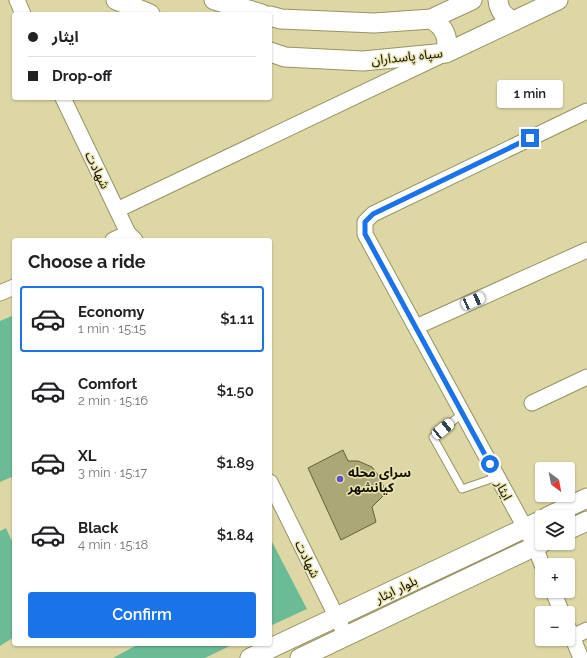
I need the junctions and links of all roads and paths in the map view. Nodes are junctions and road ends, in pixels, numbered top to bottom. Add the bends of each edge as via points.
1 (17, 0) edge
2 (116, 0) edge
3 (214, 0) edge
4 (472, 0) edge
5 (498, 0) edge
6 (558, 0) edge
7 (22, 12) edge
8 (145, 12) edge
9 (255, 12) edge
10 (272, 17) edge
11 (431, 19) junction
12 (514, 21) junction
13 (272, 53) edge
14 (446, 53) junction
15 (64, 100) edge
16 (587, 111) edge
17 (117, 210) junction
18 (132, 237) edge
19 (587, 250) edge
20 (12, 287) edge
21 (0, 293) edge
22 (416, 327) junction
23 (587, 377) edge
24 (532, 403) dead end
25 (463, 413) junction
26 (497, 477) junction
27 (272, 486) edge
28 (587, 498) edge
29 (562, 510) edge
30 (587, 521) edge
31 (535, 523) edge
32 (575, 527) edge
33 (525, 528) junction
34 (535, 540) edge
35 (535, 545) edge
36 (337, 618) junction
37 (587, 630) edge
38 (575, 631) edge
39 (346, 636) junction
40 (575, 644) edge
41 (250, 658) edge
42 (300, 658) edge
43 (581, 658) edge

1 - 7 street
2 - 8 street
3 - 9 street
4 - 11 street
5 - 12 street via 499,8 505,16
6 - 12 street, سپاه پاسداران
10 - 11 street via 374,23
11 - 14 street via 446,34
12 - 14 street, سپاه پاسداران
13 - 14 street, سپاه پاسداران via 285,57 363,61
14 - 17 street
15 - 17 street, شهادت
16 - 22 street, ایثار via 373,214 365,222 365,234
17 - 18 street, شهادت
19 - 22 street
20 - 21 street
22 - 25 street, ایثار
23 - 24 street
25 - 26 street, ایثار
25 - 26 lane via 433,437 462,489
26 - 33 street, ایثار
27 - 36 street, شهادت
28 - 29 street
30 - 32 street
31 - 33 street, بلوار ایثار
33 - 34 street, ایثار
33 - 36 street, بلوار ایثار
35 - 39 street
36 - 39 street, شهادت
36 - 41 street, بلوار ایثار
37 - 38 street
39 - 42 street
40 - 43 street

